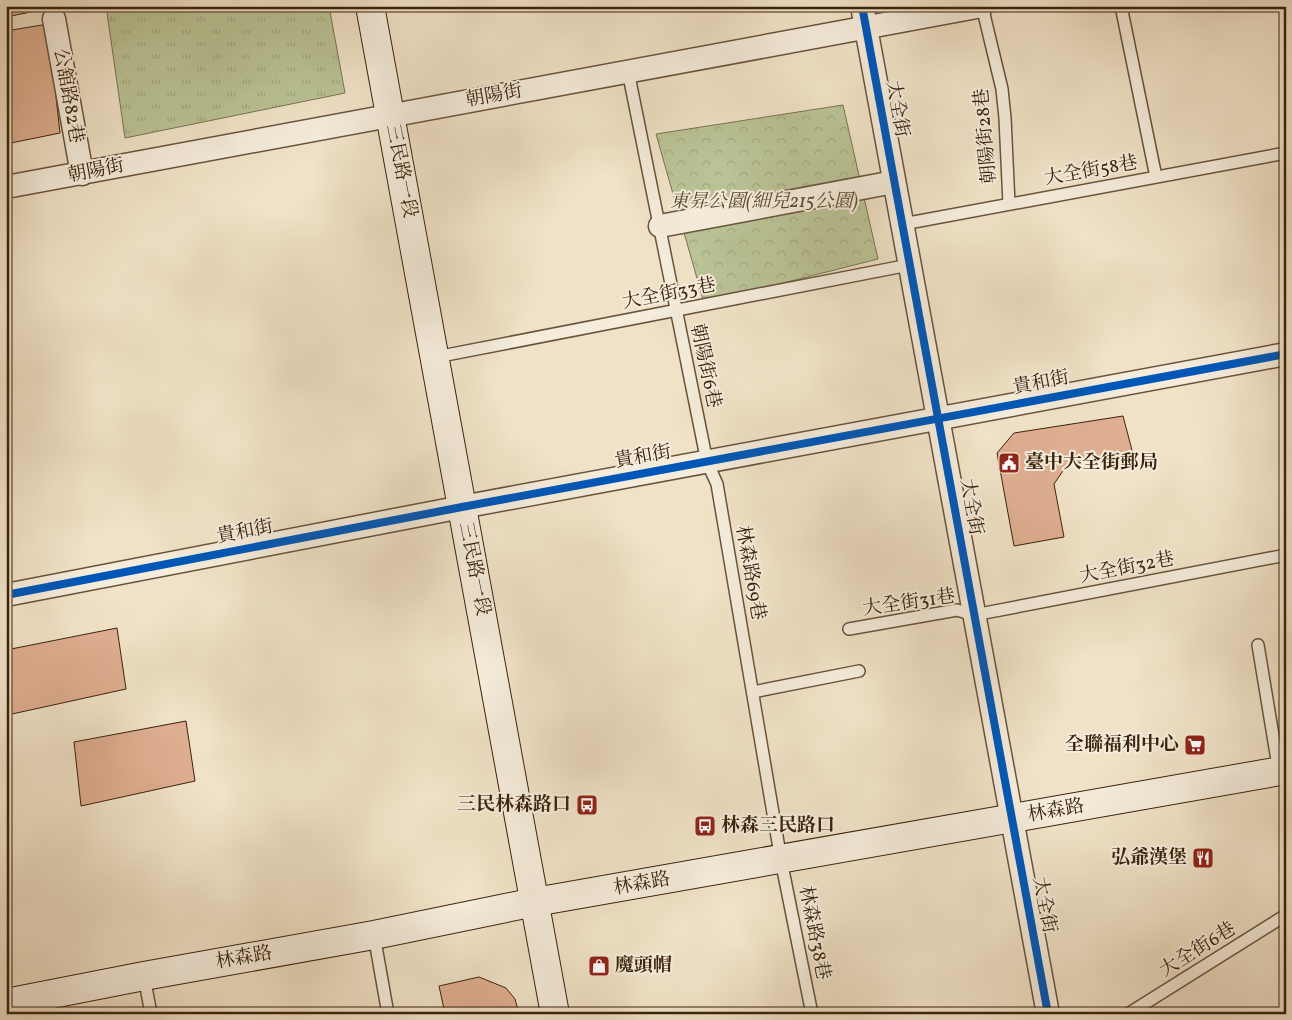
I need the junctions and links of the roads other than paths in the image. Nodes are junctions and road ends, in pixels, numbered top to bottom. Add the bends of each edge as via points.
1 (370, 6) edge
2 (982, 6) edge
3 (1121, 6) edge
4 (864, 17) edge
5 (54, 19) dead end
6 (628, 72) junction
7 (390, 115) junction
8 (1286, 152) edge
9 (82, 174) junction
10 (1156, 177) junction
11 (894, 182) junction
12 (6, 187) edge
13 (1009, 204) junction
14 (903, 224) junction
15 (660, 226) junction
16 (909, 265) junction
17 (676, 311) junction
18 (1286, 354) edge
19 (436, 358) junction
20 (939, 419) junction
21 (708, 462) junction
22 (462, 507) junction
23 (1286, 555) edge
24 (6, 595) edge
25 (974, 615) junction
26 (849, 629) dead end
27 (1258, 645) dead end
28 (859, 671) dead end
29 (752, 692) junction
30 (1283, 771) edge
31 (1012, 819) junction
32 (781, 860) junction
33 (535, 902) junction
34 (1286, 915) edge
35 (374, 935) junction
36 (144, 976) junction
37 (6, 1003) edge
38 (151, 1014) edge
39 (388, 1014) edge
40 (556, 1014) edge
41 (812, 1014) edge
42 (1048, 1014) edge
43 (1128, 1014) edge

1 - 7 main road, 三民路一段
2 - 4 street, 朝陽街
2 - 13 lane, 朝陽街28巷 via 1006,118
3 - 10 lane
4 - 6 street, 朝陽街
4 - 11 street, 大全街
5 - 9 street, 公舘路82巷
6 - 7 street, 朝陽街
6 - 15 lane, 朝陽街6巷
7 - 9 street, 朝陽街
7 - 19 main road, 三民路一段
8 - 10 lane, 大全街58巷
9 - 12 street, 朝陽街
10 - 13 lane, 大全街58巷
11 - 14 street, 大全街
11 - 15 street
13 - 14 lane, 大全街58巷
14 - 16 street, 大全街
15 - 17 lane, 朝陽街6巷
16 - 17 lane, 大全街33巷
16 - 20 street, 大全街
17 - 19 lane, 大全街33巷
17 - 21 lane, 朝陽街6巷
18 - 20 street, 貴和街
19 - 22 main road, 三民路一段
20 - 21 street, 貴和街
20 - 25 street, 大全街
21 - 22 street, 貴和街
21 - 29 lane, 林森路69巷 via 717,484
22 - 24 street, 貴和街
22 - 33 main road, 三民路一段
23 - 25 lane, 大全街32巷
25 - 26 lane, 大全街31巷 via 957,610
25 - 31 street, 大全街
27 - 30 lane, 林森路
28 - 29 lane
29 - 32 lane, 林森路69巷
30 - 31 main road, 林森路
31 - 32 main road, 林森路
31 - 42 street, 大全街
32 - 33 main road, 林森路
32 - 41 lane, 林森路38巷
33 - 35 main road, 林森路
33 - 40 main road, 三民路一段
34 - 43 lane, 大全街6巷
35 - 36 main road, 林森路
35 - 39 lane
36 - 37 main road, 林森路
36 - 38 lane

